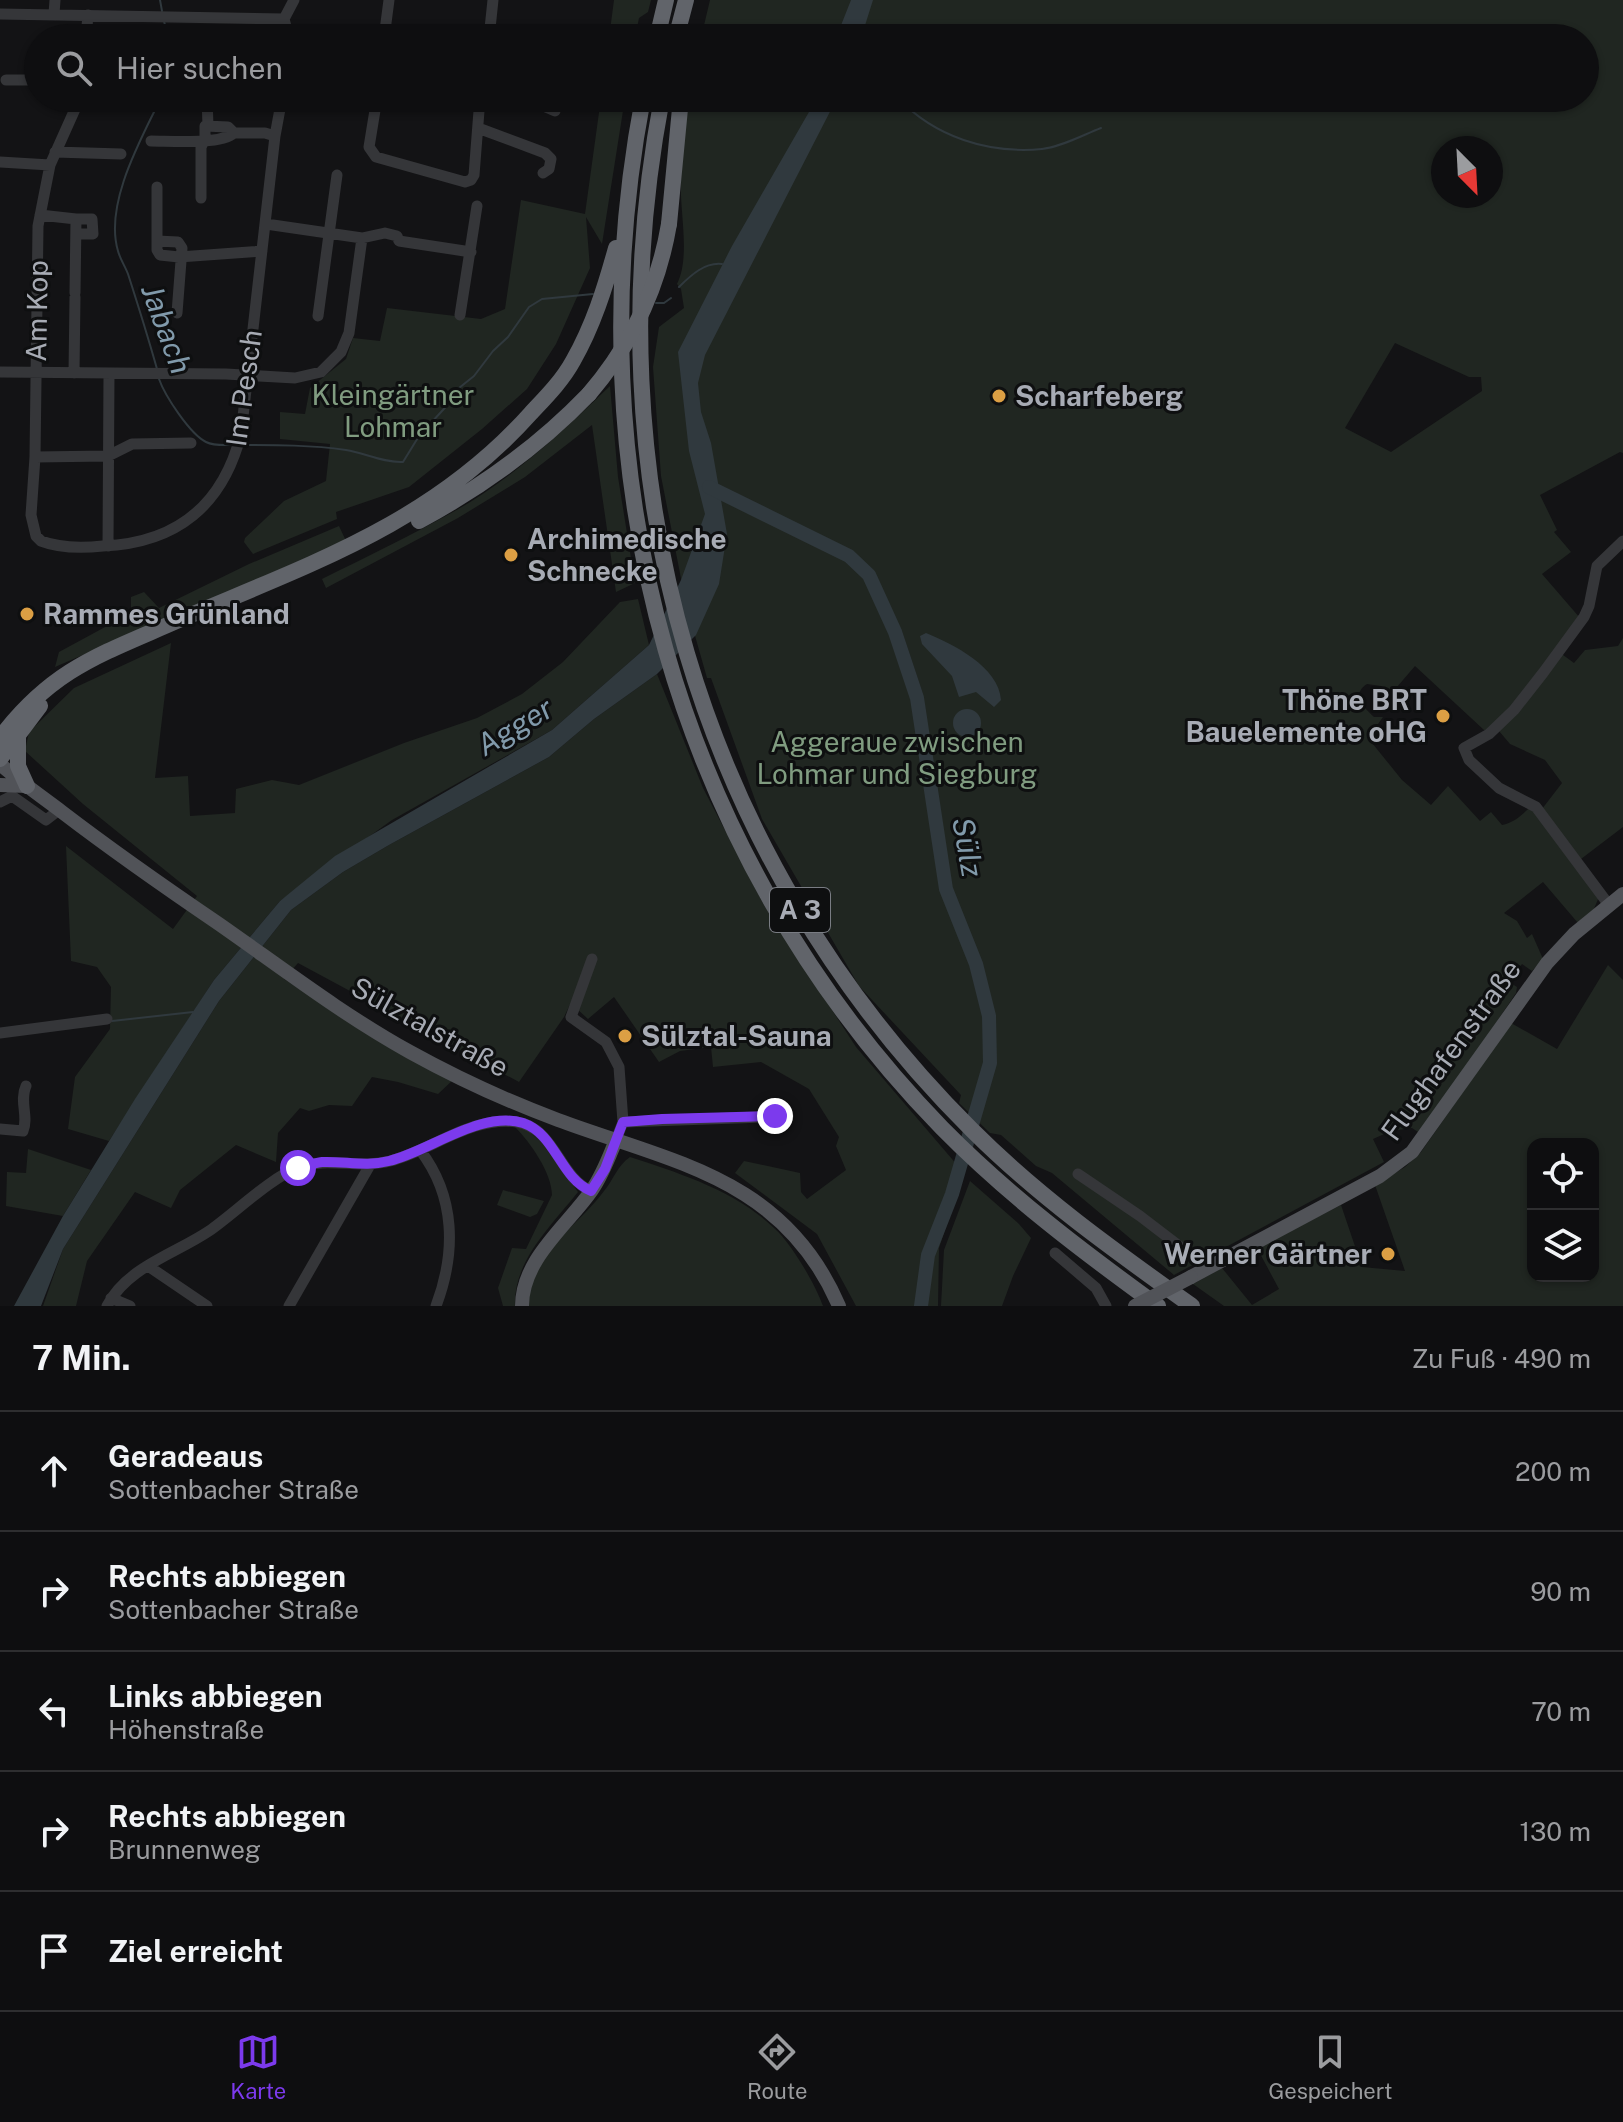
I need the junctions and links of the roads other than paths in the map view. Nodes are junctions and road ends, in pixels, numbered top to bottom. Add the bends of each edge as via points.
1 (55, 0) edge
2 (294, 0) edge
3 (389, 0) edge
4 (493, 0) edge
5 (666, 0) edge
6 (689, 0) edge
7 (0, 14) edge
8 (54, 14) junction
9 (88, 15) junction
10 (284, 19) junction
11 (87, 24) edge
12 (285, 24) edge
13 (386, 24) edge
14 (491, 24) edge
15 (660, 24) edge
16 (681, 24) edge
17 (688, 24) edge
18 (6, 80) dead end
19 (24, 80) edge
20 (74, 112) edge
21 (208, 112) edge
22 (279, 112) edge
23 (375, 112) edge
24 (479, 112) edge
25 (641, 112) edge
26 (660, 112) edge
27 (680, 112) edge
28 (208, 126) junction
29 (478, 128) junction
30 (234, 133) junction
31 (275, 136) junction
32 (205, 139) junction
33 (151, 141) dead end
34 (55, 152) junction
35 (121, 154) dead end
36 (0, 162) edge
37 (50, 165) junction
38 (543, 173) dead end
39 (337, 175) dead end
40 (157, 187) dead end
41 (201, 198) dead end
42 (477, 206) dead end
43 (625, 212) junction
44 (40, 215) junction
45 (266, 224) junction
46 (328, 232) junction
47 (362, 238) junction
48 (262, 251) junction
49 (471, 252) junction
50 (179, 257) junction
51 (177, 313) dead end
52 (460, 315) dead end
53 (318, 316) dead end
54 (0, 372) edge
55 (36, 372) junction
56 (74, 373) junction
57 (109, 374) junction
58 (247, 375) junction
59 (191, 443) dead end
60 (108, 456) junction
61 (35, 457) junction
62 (1623, 541) edge
63 (364, 545) junction
64 (108, 546) junction
65 (11, 727) edge
66 (0, 738) edge
67 (0, 761) edge
68 (0, 785) edge
69 (27, 786) junction
70 (0, 802) edge
71 (59, 810) junction
72 (1623, 894) edge
73 (1609, 905) junction
74 (592, 959) dead end
75 (107, 1019) dead end
76 (0, 1033) edge
77 (26, 1086) dead end
78 (780, 1119) dead end
79 (623, 1122) junction
80 (0, 1129) edge
81 (616, 1140) junction
82 (420, 1150) junction
83 (370, 1165) junction
84 (1078, 1174) dead end
85 (591, 1191) junction
86 (1055, 1253) dead end
87 (148, 1266) junction
88 (1208, 1268) junction
89 (109, 1302) edge
90 (130, 1306) edge
91 (207, 1306) edge
92 (289, 1306) edge
93 (436, 1306) edge
94 (522, 1306) edge
95 (839, 1306) edge
96 (1106, 1306) edge
97 (1135, 1306) edge
98 (1158, 1306) edge
99 (1192, 1306) edge

1 - 8 street
2 - 10 street
3 - 13 street
4 - 14 street
5 - 15 highway
6 - 16 highway
6 - 17 highway
7 - 8 street
8 - 9 street
9 - 10 street
9 - 11 street
10 - 12 street
18 - 19 street
20 - 34 street, Am Kop
21 - 28 street
22 - 31 street, Im Pesch
23 - 29 street via 371,153 450,178 471,180 474,175
24 - 29 street
25 - 43 highway, A 3
26 - 99 highway, A 3 via 641,248 639,362 650,492 684,645 737,790 799,909 842,977 944,1102 1093,1235
27 - 63 highway, bridge via 669,224 656,280 613,364 546,436 498,474 428,517
28 - 30 street via 228,127
28 - 32 street
29 - 38 street via 545,153 551,159
30 - 31 street
30 - 32 street via 227,139
31 - 45 street, Im Pesch
32 - 33 street
32 - 41 street
34 - 35 street
34 - 37 street, Am Kop
36 - 37 street
37 - 44 street, Am Kop
39 - 46 street
40 - 50 street via 160,255
42 - 49 street
43 - 63 highway via 597,311 553,390 462,480
43 - 98 highway, A 3 via 621,381 632,499 659,628 683,707 726,813 805,955 860,1032 939,1125 991,1176
44 - 55 street, Am Kop
44 - 56 street via 76,219
45 - 46 street
45 - 48 street, Im Pesch
46 - 47 street
46 - 53 street
47 - 49 street via 385,233 399,241
47 - 58 street via 349,333 341,352 321,372 295,378
48 - 50 street
48 - 58 street, Im Pesch
49 - 52 street
50 - 51 street
54 - 55 street
55 - 56 street
55 - 61 street, Am Kop
56 - 57 street
57 - 58 street
57 - 60 street
58 - 64 street, Im Pesch via 239,445 221,486 200,511 175,528 146,541
59 - 60 street via 132,444
60 - 61 street
60 - 64 street
61 - 64 street, Im Pesch via 31,515 36,536 54,544
62 - 73 street via 1597,566 1584,617 1543,673 1489,734 1464,748 1469,760 1499,788 1536,807
63 - 65 highway via 85,671
65 - 66 highway
65 - 67 highway
65 - 69 highway
67 - 69 main road, Sülztalstraße
68 - 69 main road
69 - 71 main road, Sülztalstraße
70 - 71 street via 12,796 46,820
71 - 81 main road, Sülztalstraße via 381,1035 453,1075
72 - 73 main road, Flughafenstraße
73 - 88 main road, Flughafenstraße via 1547,963 1412,1152 1380,1176
74 - 79 street via 571,1017 606,1042 619,1067
75 - 76 street
77 - 80 street via 23,1131
78 - 79 street
79 - 81 street
81 - 85 main road
81 - 95 main road, Sülztalstraße via 716,1176 758,1203 806,1251
82 - 83 street
82 - 85 street via 477,1125 521,1123 546,1139 574,1178
82 - 93 street via 448,1210 451,1254
83 - 87 street via 320,1162 298,1168
83 - 92 street
84 - 88 street
85 - 94 main road via 535,1264 524,1284
86 - 96 street via 1096,1288
87 - 89 street
87 - 91 street
88 - 97 main road, Flughafenstraße, bridge
89 - 90 street

